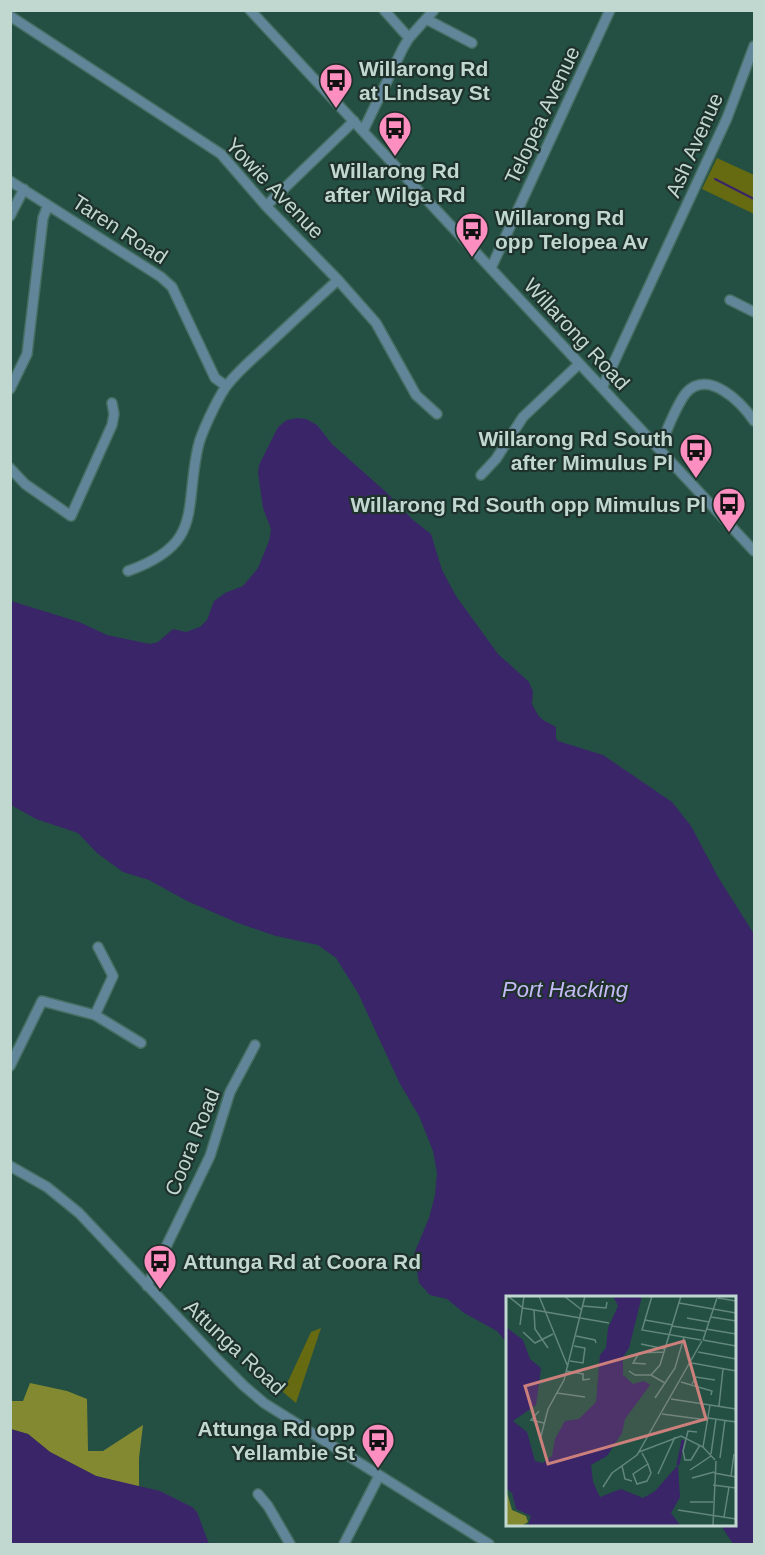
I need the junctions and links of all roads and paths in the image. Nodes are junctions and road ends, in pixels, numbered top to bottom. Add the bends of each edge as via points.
1 (250, 10) edge
2 (384, 10) edge
3 (434, 10) edge
4 (610, 10) edge
5 (10, 16) edge
6 (426, 19) junction
7 (409, 38) junction
8 (472, 43) dead end
9 (754, 46) edge
10 (354, 121) junction
11 (363, 131) junction
12 (10, 181) edge
13 (24, 189) junction
14 (48, 205) junction
15 (266, 206) junction
16 (10, 216) edge
17 (491, 268) junction
18 (338, 280) junction
19 (730, 300) dead end
20 (754, 312) edge
21 (579, 364) junction
22 (225, 386) junction
23 (602, 388) junction
24 (10, 389) edge
25 (112, 403) dead end
26 (437, 414) dead end
27 (754, 422) edge
28 (659, 449) junction
29 (10, 468) edge
30 (481, 475) dead end
31 (754, 551) edge
32 (128, 571) dead end
33 (98, 947) dead end
34 (95, 1015) junction
35 (141, 1043) dead end
36 (255, 1045) dead end
37 (10, 1066) edge
38 (13, 1167) edge
39 (10, 1179) edge
40 (147, 1286) junction
41 (379, 1476) junction
42 (258, 1494) dead end
43 (290, 1545) edge
44 (344, 1545) edge
45 (489, 1545) edge

1 - 10 street, Willarong Road
2 - 7 street
3 - 6 street
4 - 17 street, Telopea Avenue
5 - 15 street, Yowie Avenue via 214,149
6 - 7 street
6 - 8 street
7 - 11 street
9 - 23 street, Ash Avenue via 727,118
10 - 11 street, Willarong Road
10 - 15 street
11 - 17 street, Willarong Road
12 - 13 street, Taren Road
13 - 14 street, Taren Road
13 - 16 street
14 - 22 street, Taren Road via 172,287 215,378
14 - 24 street via 43,218 27,354
15 - 18 street, Yowie Avenue
17 - 21 street, Willarong Road
18 - 22 street
18 - 26 street, Yowie Avenue via 380,329 416,395
19 - 20 street
21 - 23 street, Willarong Road
21 - 30 street via 523,417
22 - 32 street via 198,447 184,528 160,556
23 - 28 street, Willarong Road
25 - 29 street via 112,425 71,516 25,484
27 - 28 street via 747,409 728,393 707,385 696,386 685,395
28 - 31 street, Willarong Road
33 - 34 street via 113,976
34 - 35 street
34 - 37 street via 42,1001
36 - 40 street, Coora Road via 225,1106 210,1156
38 - 39 street
38 - 40 street, Attunga Road via 47,1187 79,1213
40 - 41 street, Attunga Road via 264,1403
41 - 44 street
41 - 45 street, Attunga Road
42 - 43 street

